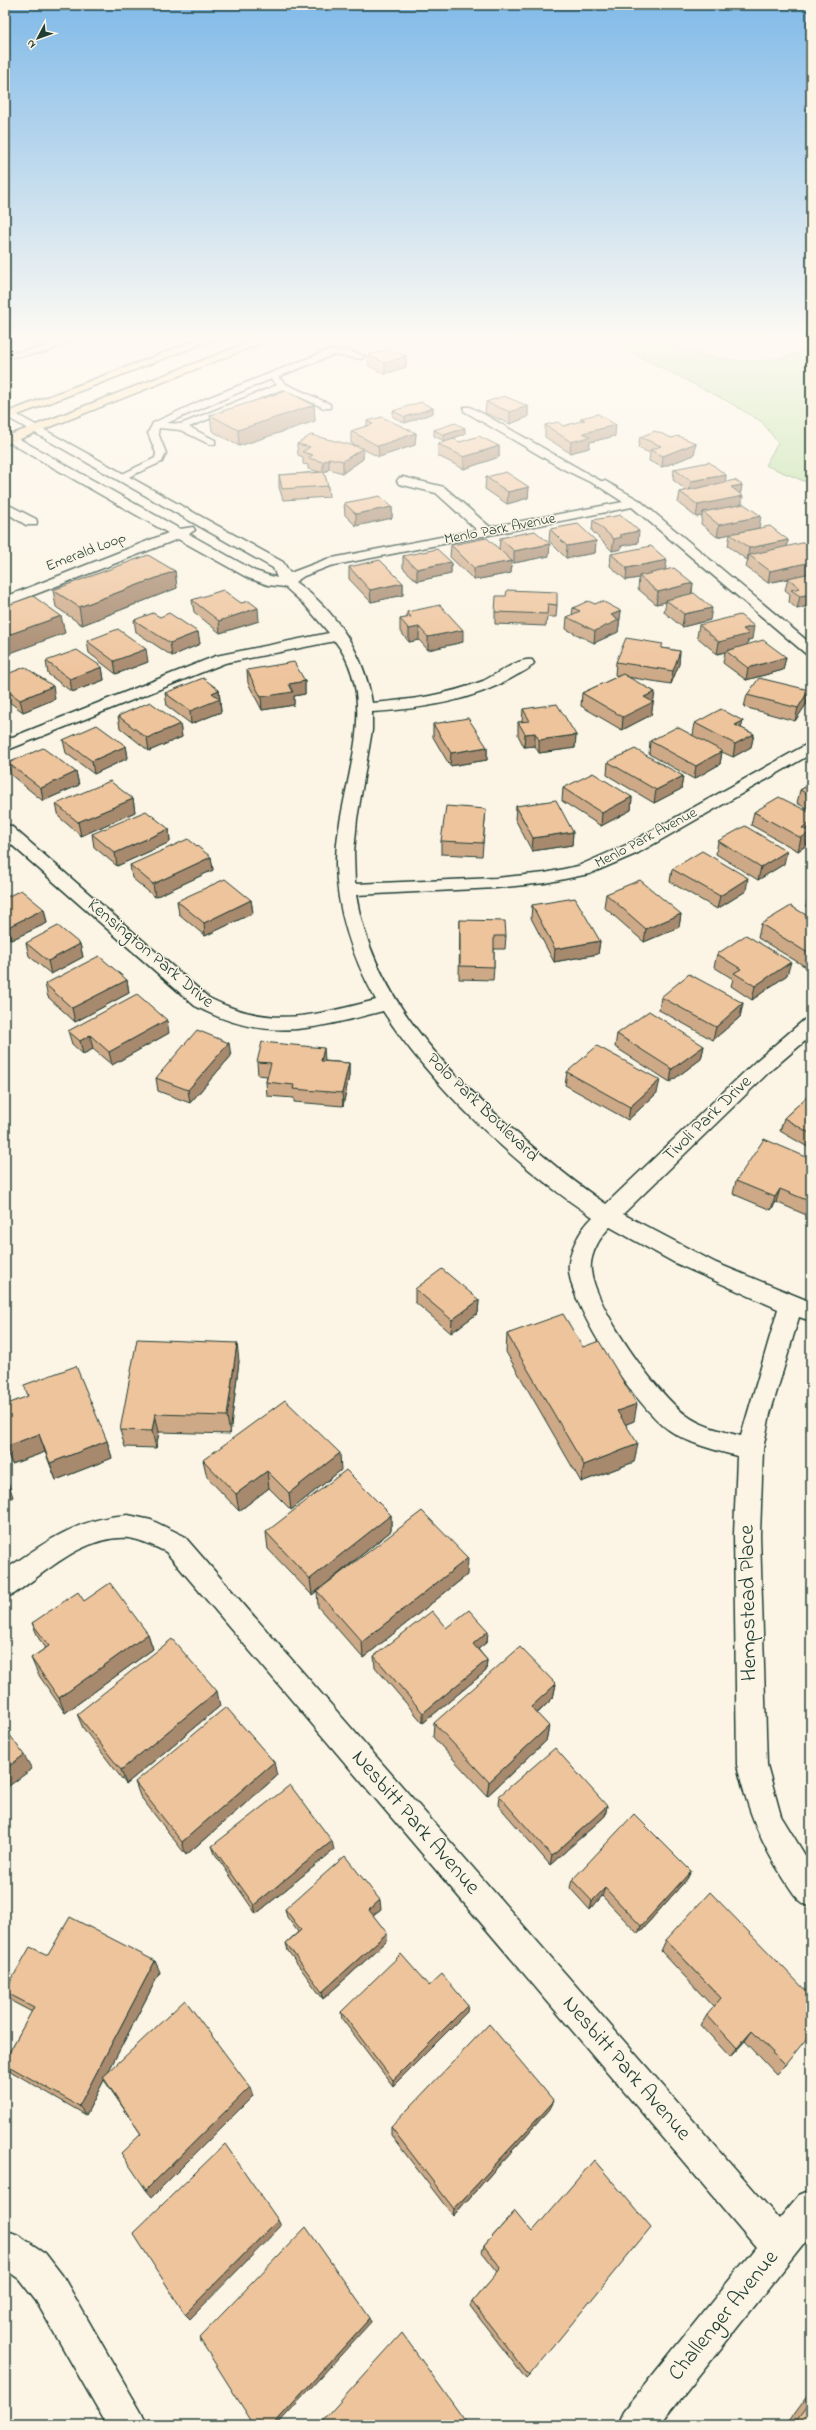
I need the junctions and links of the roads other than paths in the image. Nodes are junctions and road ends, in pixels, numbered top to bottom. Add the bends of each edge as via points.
1 (31, 451) edge
2 (76, 451) edge
3 (160, 451) edge
4 (542, 451) edge
5 (121, 477) junction
6 (403, 481) dead end
7 (601, 484) joint
8 (95, 487) junction
9 (635, 503) junction
10 (5, 507) edge
11 (31, 522) dead end
12 (205, 524) junction
13 (487, 532) junction
14 (178, 534) junction
15 (278, 565) junction
16 (317, 566) junction
17 (285, 582) junction
18 (5, 602) edge
19 (338, 636) junction
20 (811, 651) edge
21 (527, 663) dead end
22 (365, 708) junction
23 (5, 746) edge
24 (811, 747) edge
25 (5, 830) edge
26 (347, 890) junction
27 (388, 1003) junction
28 (811, 1025) edge
29 (608, 1216) junction
30 (801, 1308) edge
31 (750, 1449) junction
32 (5, 1585) edge
33 (811, 1892) edge
34 (811, 2207) edge
35 (779, 2247) junction
36 (5, 2248) edge
37 (128, 2425) edge
38 (636, 2425) edge

1 - 8 street
2 - 5 street
3 - 5 lane via 159,460
4 - 7 lane via 582,476
5 - 8 street
5 - 12 street
6 - 13 street via 416,482 440,490
7 - 9 street
8 - 14 street
9 - 13 street, Menlo Park Avenue
9 - 20 street
10 - 11 street
12 - 14 street, Emerald Loop
12 - 15 street
13 - 16 street, Menlo Park Avenue
14 - 17 street via 250,574 272,582
14 - 18 street, Emerald Loop
15 - 16 street
15 - 17 street via 283,570
16 - 17 street, Menlo Park Avenue
17 - 19 street, Polo Park Boulevard via 316,608
19 - 22 street, Polo Park Boulevard via 359,675
19 - 23 street via 221,659
21 - 22 street via 503,678 454,697 416,705
22 - 26 street, Polo Park Boulevard via 362,756 346,839
24 - 26 street, Menlo Park Avenue via 632,849 583,870 545,878 496,883
25 - 27 street, Kensington Park Drive via 202,1002 226,1015 256,1024 292,1024
26 - 27 street, Polo Park Boulevard via 362,948
27 - 29 street, Polo Park Boulevard via 430,1060 466,1098 542,1167
28 - 29 street, Tivoli Park Drive via 763,1066
29 - 30 street, Polo Park Boulevard via 678,1254
29 - 31 street, Tivoli Park Drive via 588,1239 580,1261 582,1283 597,1314 635,1375 664,1412 694,1431
30 - 31 street, Hempstead Place via 758,1414
31 - 33 street, Hempstead Place via 747,1535 752,1765 768,1823 783,1851
32 - 35 street, Nesbitt Park Avenue via 66,1543 98,1529 130,1526 161,1535 174,1544
34 - 35 street, Challenger Avenue
35 - 38 street, Challenger Avenue
36 - 37 street via 32,2266 48,2288

